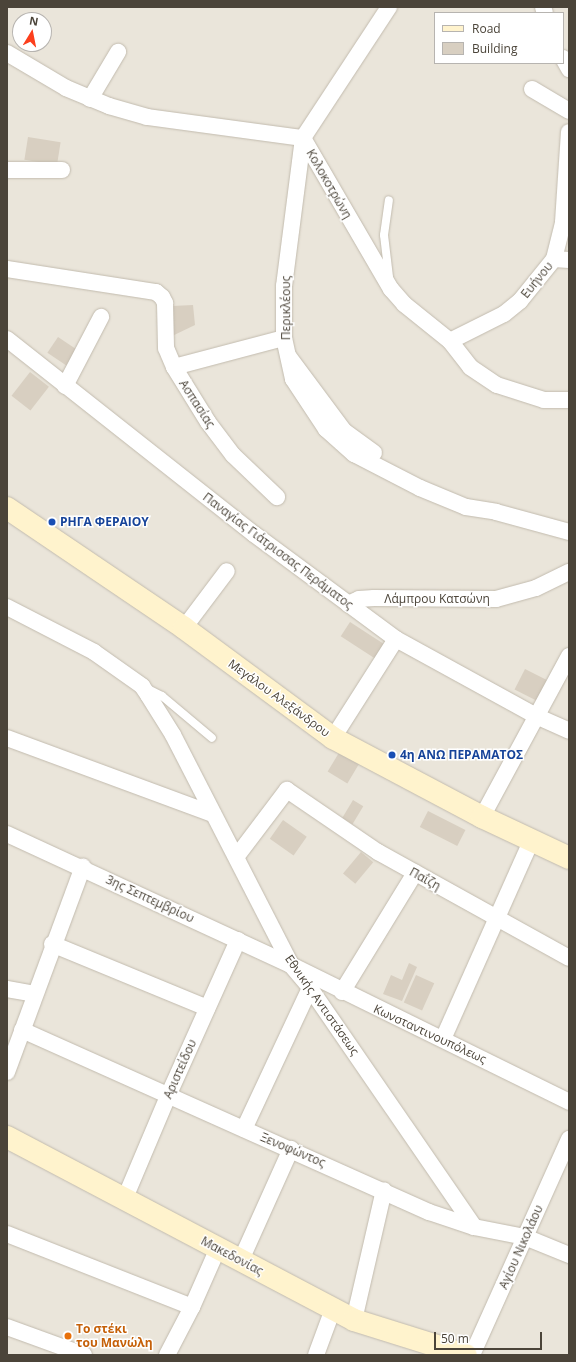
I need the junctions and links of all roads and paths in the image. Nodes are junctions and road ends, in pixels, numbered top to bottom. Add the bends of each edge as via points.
1 (388, 7) edge
2 (118, 52) dead end
3 (7, 53) edge
4 (564, 60) edge
5 (569, 69) edge
6 (532, 89) dead end
7 (90, 99) junction
8 (569, 111) edge
9 (569, 132) edge
10 (303, 138) junction
11 (568, 149) edge
12 (7, 170) edge
13 (62, 170) dead end
14 (389, 200) dead end
15 (562, 260) edge
16 (7, 269) edge
17 (391, 289) junction
18 (101, 317) dead end
19 (284, 338) junction
20 (7, 339) edge
21 (450, 341) junction
22 (174, 367) junction
23 (65, 386) junction
24 (569, 400) edge
25 (277, 497) dead end
26 (7, 508) edge
27 (569, 532) edge
28 (227, 571) dead end
29 (569, 572) edge
30 (348, 604) junction
31 (7, 607) edge
32 (184, 628) junction
33 (396, 639) junction
34 (569, 656) edge
35 (142, 686) junction
36 (536, 716) junction
37 (569, 730) edge
38 (7, 738) edge
39 (212, 738) dead end
40 (333, 738) junction
41 (213, 814) junction
42 (482, 817) junction
43 (7, 834) edge
44 (531, 841) junction
45 (237, 856) junction
46 (569, 858) edge
47 (83, 867) junction
48 (415, 873) junction
49 (495, 918) junction
50 (238, 940) junction
51 (52, 944) junction
52 (569, 958) edge
53 (291, 966) junction
54 (310, 988) junction
55 (7, 989) edge
56 (342, 992) junction
57 (35, 994) junction
58 (207, 1008) junction
59 (22, 1030) junction
60 (443, 1039) junction
61 (7, 1072) edge
62 (168, 1096) junction
63 (569, 1102) edge
64 (244, 1129) junction
65 (7, 1137) edge
66 (569, 1139) edge
67 (291, 1149) junction
68 (384, 1190) junction
69 (125, 1198) junction
70 (474, 1227) junction
71 (7, 1234) edge
72 (525, 1236) junction
73 (218, 1248) junction
74 (569, 1255) edge
75 (241, 1260) junction
76 (192, 1307) junction
77 (333, 1309) junction
78 (354, 1320) junction
79 (7, 1327) edge
80 (84, 1355) edge
81 (167, 1355) edge
82 (316, 1355) edge
83 (466, 1355) edge
84 (472, 1355) edge

1 - 10 street, Περικλέους
2 - 7 street
3 - 7 street, Κολοκοτρώνη via 66,88
4 - 5 street
6 - 8 street
7 - 10 street, Κολοκοτρώνη via 147,117
9 - 11 street, Ευήνου
10 - 17 street, Κολοκοτρώνη
10 - 19 street, Περικλέους via 284,286
11 - 15 street, Ευήνου
12 - 13 street
14 - 17 lane via 384,235
15 - 21 street, Ευήνου via 504,314
16 - 22 street, Ασπασίας via 156,292 165,303 166,348
17 - 21 street, Κολοκοτρώνη via 417,317
18 - 23 street
19 - 22 street
19 - 27 street, Περικλέους via 298,390 326,429 341,444 399,478 466,508 496,512
20 - 23 street, Παναγίας Γιάτρισσας Περάματος
21 - 24 street, Κολοκοτρώνη via 470,366 497,385 544,400
22 - 25 street, Ασπασίας via 208,422 233,455
23 - 30 street, Παναγίας Γιάτρισσας Περάματος
26 - 32 street, Μεγάλου Αλεξάνδρου
28 - 32 street
29 - 30 street, Λάμπρου Κατσώνη via 536,588 496,599 374,598 359,599
30 - 33 street, Παναγίας Γιάτρισσας Περάματος
31 - 35 street via 94,652
32 - 40 street, Μεγάλου Αλεξάνδρου
33 - 36 street, Παναγίας Γιάτρισσας Περάματος
33 - 40 street
34 - 36 street
35 - 39 lane via 162,696
35 - 41 street, Εθνικής Αντιστάσεως
36 - 37 street, Παναγίας Γιάτρισσας Περάματος
36 - 42 street
38 - 41 street
40 - 42 street, Μεγάλου Αλεξάνδρου
41 - 45 street, Εθνικής Αντιστάσεως
42 - 44 street, Μεγάλου Αλεξάνδρου
43 - 47 street, 3ης Σεπτεμβρίου
44 - 46 street, Μεγάλου Αλεξάνδρου
44 - 49 street
45 - 48 street, Παΐζη via 287,790 378,852
45 - 53 street, Εθνικής Αντιστάσεως
47 - 50 street, 3ης Σεπτεμβρίου
47 - 51 street
48 - 49 street, Παΐζη
48 - 56 street
49 - 52 street, Παΐζη
49 - 60 street
50 - 53 street, 3ης Σεπτεμβρίου
50 - 58 street, Αριστείδου
51 - 57 street
51 - 58 street
53 - 54 street, Εθνικής Αντιστάσεως
53 - 56 street, Κωνσταντινουπόλεως
54 - 64 street
54 - 70 street, Εθνικής Αντιστάσεως
55 - 57 street
56 - 60 street, Κωνσταντινουπόλεως
57 - 59 street
58 - 62 street, Αριστείδου
59 - 61 street
59 - 62 street, Ξενοφώντος
60 - 63 street, Κωνσταντινουπόλεως
62 - 64 street, Ξενοφώντος
62 - 69 street, Αριστείδου
64 - 67 street, Ξενοφώντος
65 - 69 street, Μακεδονίας
66 - 72 street, Αγίου Νικολάου
67 - 68 street, Ξενοφώντος
67 - 75 street
68 - 70 street, Ξενοφώντος via 429,1212
68 - 78 street
69 - 73 street, Μακεδονίας
70 - 72 street, Ξενοφώντος
71 - 76 street
72 - 74 street, Ξενοφώντος
72 - 84 street, Αγίου Νικολάου
73 - 75 street, Μακεδονίας
73 - 76 street
75 - 77 street, Μακεδονίας
76 - 81 street
77 - 78 street, Μακεδονίας
77 - 82 street
78 - 83 street, Μακεδονίας
79 - 80 street

